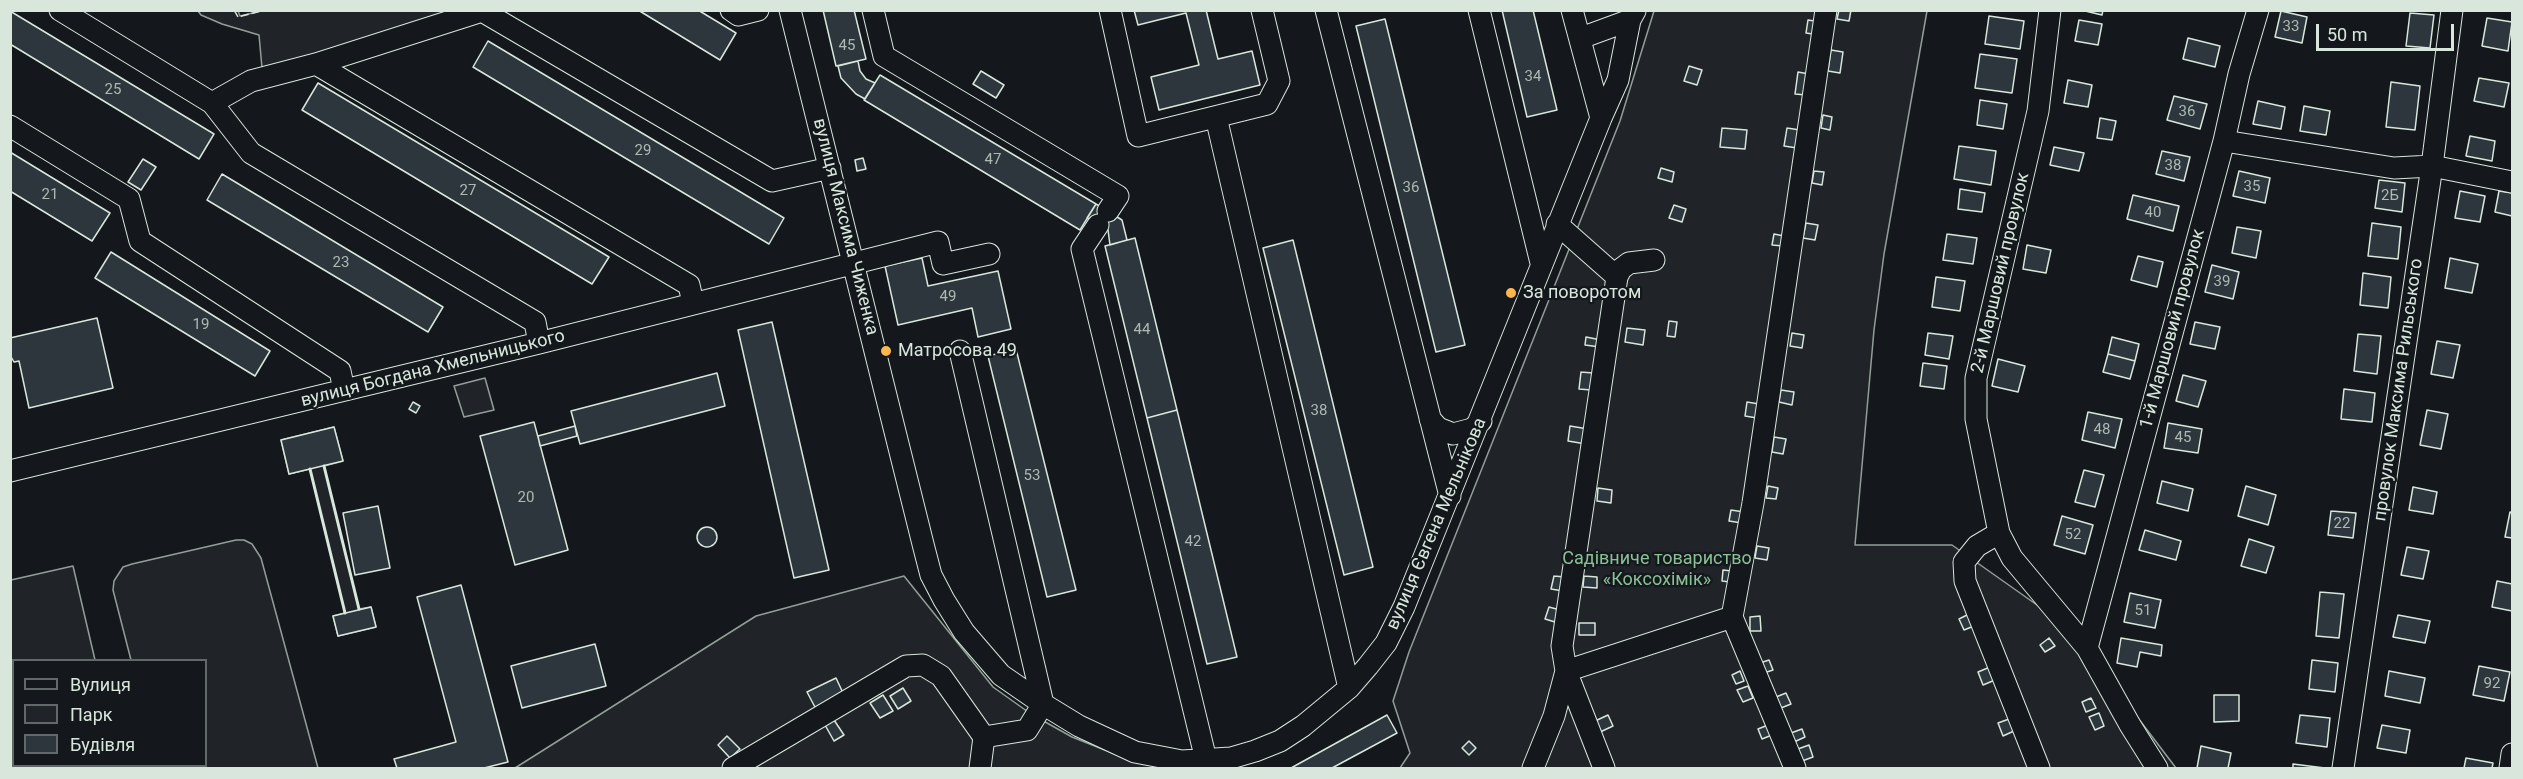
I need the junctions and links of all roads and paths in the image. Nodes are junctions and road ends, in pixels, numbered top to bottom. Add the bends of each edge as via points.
1 (60, 10) edge
2 (731, 10) edge
3 (758, 10) edge
4 (790, 10) edge
5 (873, 10) edge
6 (1110, 10) edge
7 (1262, 10) edge
8 (1326, 10) edge
9 (1479, 10) edge
10 (1572, 10) edge
11 (1826, 10) edge
12 (2050, 10) edge
13 (2258, 10) edge
14 (2452, 10) edge
15 (1633, 15) edge
16 (1581, 38) junction
17 (316, 64) junction
18 (212, 103) junction
19 (1216, 117) junction
20 (1601, 118) junction
21 (10, 126) edge
22 (2224, 141) junction
23 (2432, 166) junction
24 (830, 168) junction
25 (2512, 182) edge
26 (1525, 195) junction
27 (1567, 200) junction
28 (1557, 224) junction
29 (989, 254) dead end
30 (1654, 260) dead end
31 (1541, 263) junction
32 (854, 264) junction
33 (1617, 276) junction
34 (693, 303) junction
35 (539, 343) junction
36 (960, 351) dead end
37 (344, 390) junction
38 (1430, 419) junction
39 (1480, 421) junction
40 (10, 471) edge
41 (1450, 496) junction
42 (1999, 533) junction
43 (924, 548) joint
44 (1732, 617) junction
45 (1337, 638) junction
46 (2087, 648) junction
47 (1382, 649) junction
48 (1566, 671) junction
49 (1348, 688) junction
50 (1043, 704) junction
51 (984, 737) junction
52 (2512, 754) edge
53 (1208, 764) edge
54 (733, 768) edge
55 (980, 768) edge
56 (1533, 768) edge
57 (1604, 768) edge
58 (1795, 768) edge
59 (2039, 768) edge
60 (2157, 768) edge
61 (2343, 768) edge
62 (2510, 768) edge

1 - 18 street
2 - 3 street via 738,15
4 - 24 street, вулиця Максима Чиженка
5 - 53 street via 884,56 1118,196 1082,249
6 - 19 street via 1138,136
7 - 19 street via 1279,81 1267,104
8 - 38 street
9 - 26 street
10 - 16 street
11 - 44 street via 1753,503
12 - 42 street, 2-й Маршовий провулок via 2038,111 1976,378 1976,419
13 - 22 street, 1-й Маршовий провулок
14 - 23 street, провулок Максима Рильського
15 - 16 street
15 - 20 street, вулиця Євгена Мельнікова via 1618,80
16 - 20 street
17 - 18 street via 251,81
17 - 24 street via 482,11 772,182
17 - 34 street via 689,285
18 - 35 street via 251,153 535,322
19 - 45 street
20 - 27 street, вулиця Євгена Мельнікова
21 - 37 street via 129,199 140,241 340,371
22 - 23 street via 2394,168
22 - 46 street, 1-й Маршовий провулок
23 - 25 street
23 - 61 street, провулок Максима Рильського
24 - 32 street, вулиця Максима Чиженка
26 - 27 street via 1532,203 1550,209
26 - 31 street
27 - 28 street, вулиця Євгена Мельнікова
28 - 31 street, вулиця Євгена Мельнікова
28 - 33 street
29 - 32 street, вулиця Богдана Хмельницького via 943,264 938,242
30 - 33 street via 1629,263
31 - 39 street, вулиця Євгена Мельнікова
32 - 34 street, вулиця Богдана Хмельницького
32 - 43 street, вулиця Максима Чиженка
33 - 48 street via 1562,646
34 - 35 street, вулиця Богдана Хмельницького
35 - 37 street, вулиця Богдана Хмельницького
36 - 50 street
37 - 40 street, вулиця Богдана Хмельницького
38 - 39 street via 1438,428 1453,434 1472,429
38 - 41 street
39 - 41 street, вулиця Євгена Мельнікова
41 - 47 street, вулиця Євгена Мельнікова via 1404,607
42 - 46 street, 2-й Маршовий провулок via 2012,558
42 - 59 street via 1977,546 1964,562 1965,582
43 - 50 street, вулиця Євгена Мельнікова via 931,575 964,632 1001,675
44 - 48 street
44 - 58 street
45 - 47 street via 1347,650 1362,655
45 - 49 street
46 - 60 street, 2-й Маршовий провулок
47 - 49 street, вулиця Євгена Мельнікова
48 - 56 street via 1554,716
48 - 57 street
49 - 53 street, вулиця Євгена Мельнікова via 1280,741
50 - 51 street via 1027,729
50 - 53 street, вулиця Євгена Мельнікова via 1079,726 1136,752
51 - 54 street via 941,676 923,665 906,666
51 - 55 street
52 - 62 street

